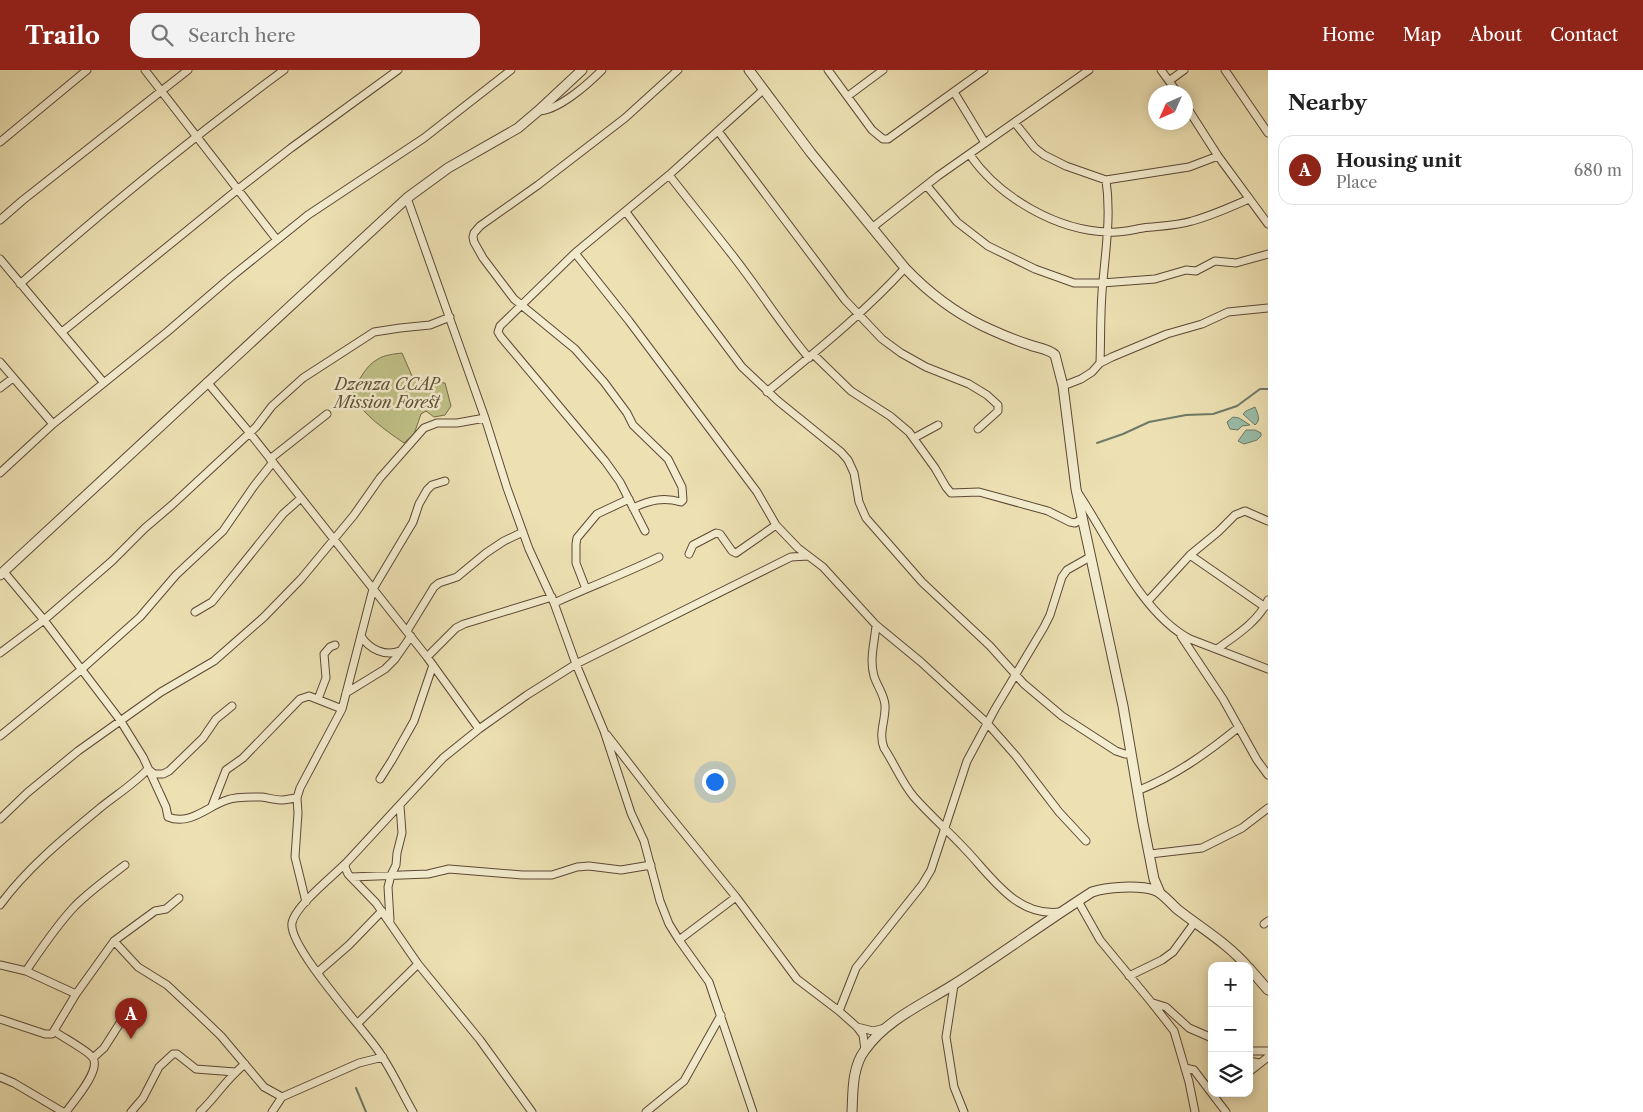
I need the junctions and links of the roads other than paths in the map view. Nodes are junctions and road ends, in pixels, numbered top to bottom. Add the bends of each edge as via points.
1 (87, 70) edge
2 (145, 70) edge
3 (188, 70) edge
4 (284, 70) edge
5 (398, 70) edge
6 (511, 70) edge
7 (582, 70) edge
8 (602, 70) edge
9 (678, 70) edge
10 (749, 70) edge
11 (828, 70) edge
12 (883, 70) edge
13 (984, 70) edge
14 (1089, 70) edge
15 (1161, 70) edge
16 (1184, 70) edge
17 (1225, 70) edge
18 (1169, 80) junction
19 (1172, 85) edge
20 (162, 90) junction
21 (763, 90) junction
22 (954, 92) junction
23 (848, 96) junction
24 (538, 111) junction
25 (1193, 117) edge
26 (1015, 123) junction
27 (718, 131) junction
28 (1268, 133) edge
29 (197, 137) junction
30 (0, 142) edge
31 (985, 143) junction
32 (970, 155) junction
33 (1218, 156) junction
34 (669, 175) junction
35 (1106, 180) junction
36 (927, 186) junction
37 (237, 190) junction
38 (407, 198) junction
39 (1249, 199) junction
40 (626, 212) junction
41 (0, 220) edge
42 (1268, 224) edge
43 (873, 227) junction
44 (1108, 232) junction
45 (277, 240) junction
46 (575, 253) junction
47 (1268, 254) edge
48 (0, 259) edge
49 (905, 268) junction
50 (1102, 283) junction
51 (20, 284) junction
52 (522, 306) junction
53 (1268, 308) edge
54 (858, 314) junction
55 (450, 317) junction
56 (62, 332) junction
57 (811, 356) junction
58 (0, 362) edge
59 (1100, 363) junction
60 (13, 378) junction
61 (207, 382) junction
62 (104, 383) junction
63 (1063, 386) junction
64 (0, 388) edge
65 (767, 392) junction
66 (327, 414) dead end
67 (485, 418) junction
68 (53, 424) junction
69 (938, 425) dead end
70 (978, 429) dead end
71 (249, 432) junction
72 (914, 438) junction
73 (272, 460) junction
74 (0, 473) edge
75 (445, 481) dead end
76 (1076, 489) junction
77 (301, 498) junction
78 (629, 499) junction
79 (634, 508) junction
80 (1082, 520) junction
81 (1268, 520) edge
82 (776, 525) junction
83 (645, 531) dead end
84 (523, 532) junction
85 (334, 539) junction
86 (689, 554) dead end
87 (1190, 555) junction
88 (808, 556) junction
89 (659, 557) dead end
90 (1090, 557) junction
91 (2, 574) edge
92 (373, 589) junction
93 (586, 589) junction
94 (553, 600) junction
95 (1148, 601) junction
96 (1266, 604) edge
97 (195, 612) dead end
98 (44, 620) junction
99 (876, 625) junction
100 (409, 634) junction
101 (1180, 634) junction
102 (361, 636) junction
103 (335, 645) dead end
104 (1217, 649) junction
105 (400, 651) junction
106 (0, 653) edge
107 (427, 657) junction
108 (576, 664) junction
109 (434, 665) junction
110 (1258, 665) junction
111 (82, 669) junction
112 (1268, 669) edge
113 (1015, 675) junction
114 (1268, 676) edge
115 (346, 693) junction
116 (318, 699) junction
117 (232, 706) dead end
118 (342, 709) junction
119 (120, 720) junction
120 (987, 723) junction
121 (1240, 727) junction
122 (479, 729) junction
123 (604, 731) junction
124 (0, 736) edge
125 (1131, 754) junction
126 (148, 769) junction
127 (1268, 775) edge
128 (380, 779) dead end
129 (1137, 791) junction
130 (297, 798) junction
131 (212, 806) junction
132 (400, 806) junction
133 (1268, 808) edge
134 (0, 819) edge
135 (944, 827) junction
136 (1086, 841) dead end
137 (1150, 854) junction
138 (346, 863) junction
139 (125, 865) dead end
140 (651, 865) junction
141 (390, 875) junction
142 (351, 877) junction
143 (1160, 893) junction
144 (736, 896) junction
145 (179, 898) dead end
146 (1078, 901) junction
147 (306, 902) junction
148 (0, 905) edge
149 (382, 911) junction
150 (1062, 912) junction
151 (1194, 922) junction
152 (390, 923) junction
153 (679, 940) junction
154 (114, 941) junction
155 (1243, 962) edge
156 (418, 964) junction
157 (0, 965) edge
158 (26, 971) junction
159 (318, 972) junction
160 (1253, 973) edge
161 (1129, 976) junction
162 (954, 985) junction
163 (1268, 990) edge
164 (76, 994) junction
165 (1152, 1002) junction
166 (839, 1011) junction
167 (721, 1015) junction
168 (0, 1019) edge
169 (120, 1023) dead end
170 (358, 1023) junction
171 (856, 1027) junction
172 (887, 1027) junction
173 (54, 1031) junction
174 (1208, 1036) edge
175 (865, 1050) junction
176 (1253, 1051) edge
177 (1268, 1051) edge
178 (383, 1057) junction
179 (1268, 1057) edge
180 (93, 1058) junction
181 (1253, 1062) edge
182 (1259, 1063) junction
183 (245, 1064) junction
184 (1185, 1068) junction
185 (1253, 1068) edge
186 (235, 1072) junction
187 (0, 1077) edge
188 (282, 1097) junction
189 (1219, 1097) edge
190 (1216, 1100) junction
191 (65, 1112) edge
192 (131, 1112) edge
193 (200, 1112) edge
194 (272, 1112) edge
195 (413, 1112) edge
196 (532, 1112) edge
197 (646, 1112) edge
198 (754, 1112) edge
199 (852, 1112) edge
200 (964, 1112) edge
201 (1195, 1112) edge
202 (1226, 1112) edge

1 - 30 street
2 - 20 street
3 - 20 street
4 - 29 street
5 - 37 street
6 - 45 street via 424,138 315,210
7 - 24 street
8 - 24 street via 569,98 546,111
9 - 52 street via 625,118 474,233 474,242 483,258
10 - 21 street
11 - 23 street
12 - 23 street
13 - 22 street
14 - 26 street
15 - 18 street
16 - 18 street
17 - 28 street
18 - 19 street
20 - 29 street
20 - 41 street
21 - 27 street
21 - 43 street
22 - 23 street via 888,139 878,137
22 - 31 street
24 - 38 street via 512,131 435,176
25 - 33 street
26 - 31 street
26 - 35 street via 1044,154 1066,166
27 - 34 street
27 - 54 street via 828,279
29 - 37 street
29 - 51 street via 98,215
31 - 32 street
32 - 36 street
32 - 44 street via 1002,190 1034,211 1071,226
33 - 35 street via 1188,167
33 - 39 street
34 - 40 street
34 - 57 street via 785,329
35 - 44 street
36 - 43 street
36 - 50 street via 957,222 1004,255 1074,283
37 - 45 street
37 - 56 street
38 - 55 street
38 - 61 street
39 - 42 street
39 - 44 street via 1192,221
40 - 46 street
40 - 65 street via 729,352
43 - 49 street
44 - 50 street
45 - 62 street
46 - 52 street
46 - 82 street via 630,320 757,492
47 - 50 street via 1236,264 1215,262 1196,271 1186,270 1155,279
48 - 51 street
49 - 54 street
49 - 63 street via 964,316 1052,352
50 - 59 street
51 - 56 street
52 - 78 street via 500,326 498,332 605,461
52 - 79 street via 575,349 604,382 633,425 671,463 682,487 683,500 653,500
53 - 59 street via 1221,314
54 - 57 street
54 - 70 street via 900,353 968,384 998,405 998,411
55 - 67 street
55 - 71 street via 430,325 369,335 303,378
56 - 62 street
57 - 65 street
57 - 72 street
58 - 60 street
59 - 63 street via 1081,379
60 - 64 street
60 - 68 street
61 - 71 street
61 - 91 street
62 - 68 street
63 - 76 street
65 - 113 street via 844,455 854,473 859,502 866,518 922,582 990,646
66 - 73 street
67 - 84 street
67 - 85 street via 457,423 437,422 424,428 380,478
68 - 74 street
69 - 72 street
71 - 73 street
71 - 98 street
72 - 80 street via 952,493 979,492 1048,511 1070,522
73 - 77 street
73 - 111 street via 223,531 176,575 140,616
75 - 92 street via 427,490 413,522
76 - 80 street
76 - 95 street
77 - 85 street
77 - 97 street via 277,522 212,602
78 - 79 street
78 - 93 street via 597,514 578,538 576,563
79 - 83 street
80 - 90 street
81 - 87 street via 1250,512 1240,512
82 - 86 street via 736,552 716,533 693,545
82 - 88 street
84 - 94 street
84 - 100 street via 486,553 457,577 434,587
85 - 92 street
85 - 119 street via 301,579 225,653
87 - 95 street
87 - 96 street
88 - 99 street via 828,572
88 - 108 street via 791,556
89 - 93 street
90 - 113 street via 1067,570 1062,577 1048,621
90 - 125 street
91 - 98 street
92 - 100 street
92 - 102 street
93 - 94 street
94 - 107 street via 464,624
94 - 108 street
95 - 101 street
96 - 104 street via 1249,624
98 - 106 street
98 - 111 street
99 - 120 street
99 - 135 street via 872,665 884,699 882,745 913,796
100 - 105 street
100 - 107 street
101 - 104 street
101 - 121 street
102 - 105 street via 372,649
102 - 115 street
103 - 116 street via 324,654 326,678
104 - 110 street
105 - 115 street via 385,670
107 - 109 street
108 - 122 street
108 - 123 street
109 - 122 street
109 - 128 street via 414,721
110 - 112 street
110 - 114 street
111 - 119 street
111 - 124 street
113 - 120 street
113 - 125 street via 1062,716 1116,751
115 - 118 street
116 - 118 street
116 - 131 street via 309,696 300,699 243,758 226,770
117 - 126 street via 216,719 203,738 170,771 154,774
118 - 130 street
119 - 126 street
119 - 134 street via 78,751
120 - 135 street via 962,772
120 - 136 street
121 - 127 street
121 - 129 street via 1170,776
122 - 132 street via 437,764
123 - 140 street
123 - 144 street
125 - 129 street
126 - 131 street via 168,817 187,818
126 - 148 street via 45,856
129 - 137 street
130 - 131 street via 232,798
130 - 147 street via 295,857
132 - 138 street
132 - 141 street via 402,833 396,865
133 - 137 street via 1242,828 1202,848
135 - 150 street via 992,880 1014,899 1036,911
135 - 166 street via 927,878 856,968
137 - 143 street
138 - 142 street via 346,871
138 - 147 street
139 - 158 street via 73,908
140 - 141 street via 621,870 589,866 552,875 449,870
140 - 153 street via 660,901
141 - 142 street
141 - 152 street
142 - 149 street
143 - 146 street via 1140,888 1099,889
143 - 151 street
144 - 153 street
144 - 166 street via 797,979
145 - 154 street
146 - 150 street
146 - 161 street via 1093,931
147 - 159 street via 296,913 292,924 294,937
149 - 152 street
149 - 159 street
150 - 162 street
151 - 155 street
151 - 161 street via 1172,952
152 - 156 street
153 - 167 street via 707,977
154 - 164 street
154 - 183 street via 138,967 167,986 197,1013
156 - 170 street
156 - 196 street via 480,1040
157 - 158 street
158 - 164 street
159 - 170 street
160 - 163 street
161 - 165 street
162 - 172 street
162 - 200 street via 946,1037 954,1087
164 - 173 street
165 - 174 street via 1166,1007 1189,1028
165 - 184 street via 1174,1031
166 - 171 street
167 - 197 street via 684,1081
167 - 198 street
168 - 173 street via 45,1034
169 - 180 street via 104,1048
170 - 178 street
171 - 172 street via 873,1031
171 - 175 street via 863,1035
172 - 175 street
173 - 180 street
175 - 199 street via 854,1080
176 - 177 street
178 - 188 street via 359,1063
178 - 195 street
179 - 182 street
180 - 191 street via 94,1067 87,1082
181 - 182 street
182 - 185 street
183 - 186 street
183 - 188 street via 264,1086
184 - 190 street via 1194,1070
184 - 201 street
186 - 192 street via 196,1068 173,1054 159,1067 143,1098
186 - 193 street
187 - 191 street
188 - 194 street
189 - 190 street
190 - 202 street

